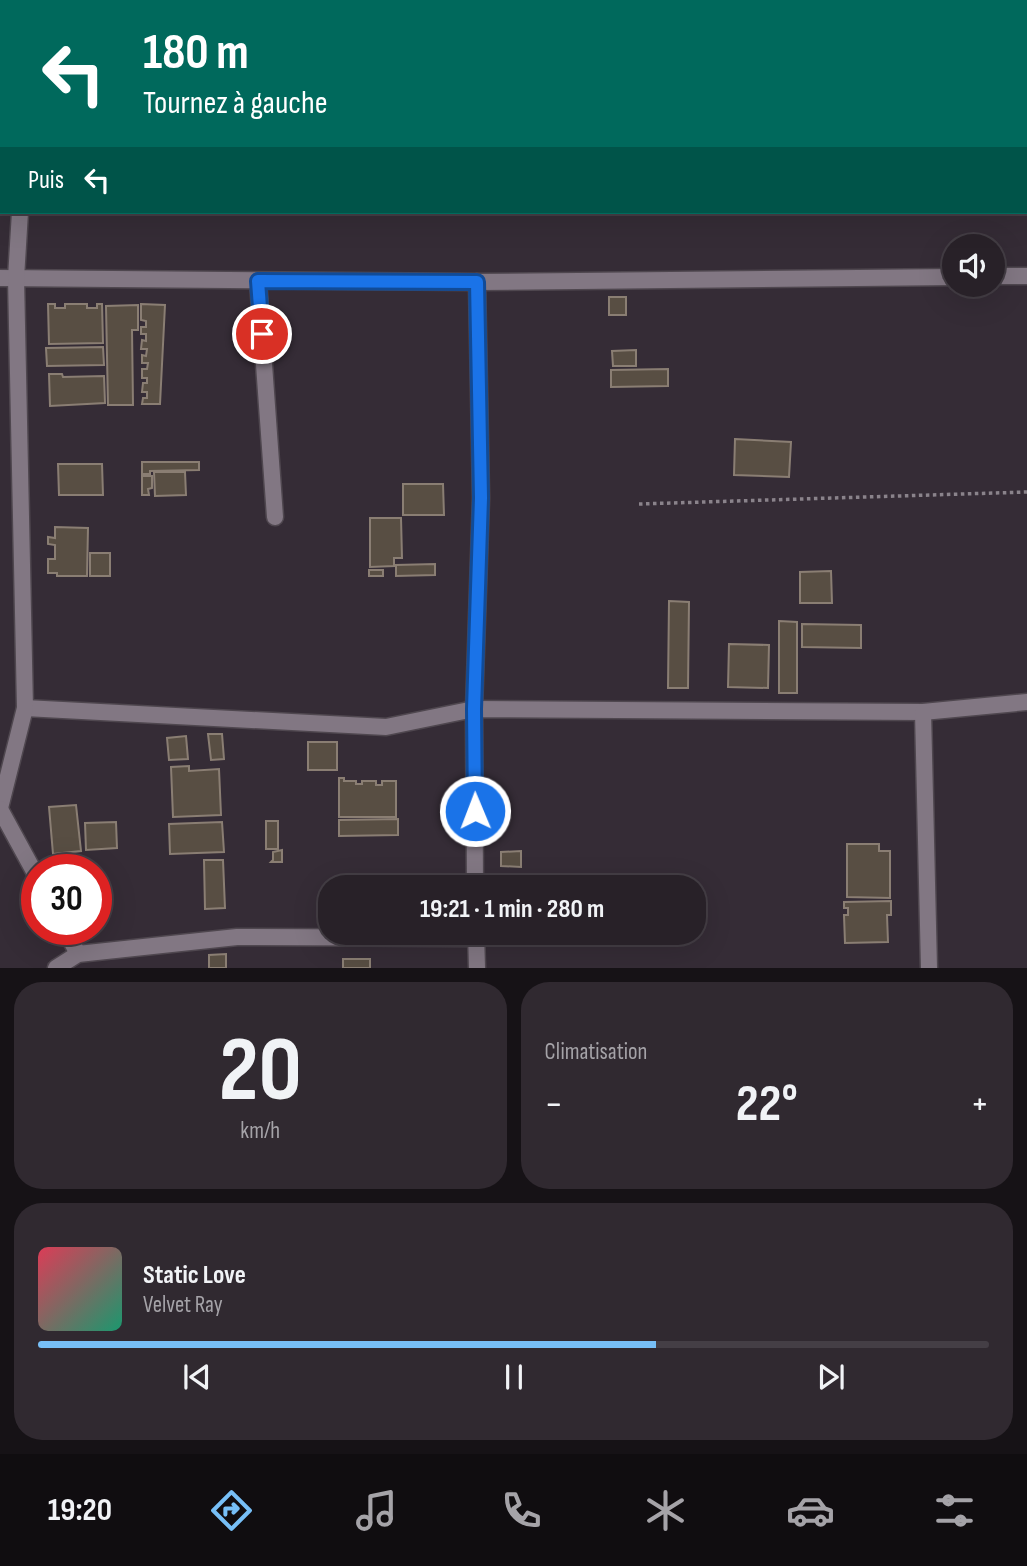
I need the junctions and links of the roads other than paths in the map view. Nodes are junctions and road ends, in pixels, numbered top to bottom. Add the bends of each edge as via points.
1 (20, 214) edge
2 (942, 276) edge
3 (1005, 276) edge
4 (1027, 276) edge
5 (8, 278) edge
6 (258, 281) junction
7 (477, 282) junction
8 (275, 517) dead end
9 (1027, 702) edge
10 (25, 708) junction
11 (474, 709) junction
12 (923, 712) junction
13 (0, 808) edge
14 (25, 854) edge
15 (475, 875) edge
16 (318, 937) edge
17 (73, 945) edge
18 (476, 945) edge
19 (78, 954) junction
20 (56, 968) edge
21 (477, 968) edge
22 (929, 968) edge

1 - 5 street
2 - 7 street
3 - 4 street
5 - 6 street
5 - 10 street
6 - 7 street
6 - 8 street
7 - 11 street via 481,498
9 - 12 street
10 - 11 street via 386,727
10 - 13 street
11 - 12 street
11 - 15 street
12 - 22 street
13 - 14 street
16 - 19 street via 237,937
17 - 19 street
18 - 21 street
19 - 20 street

